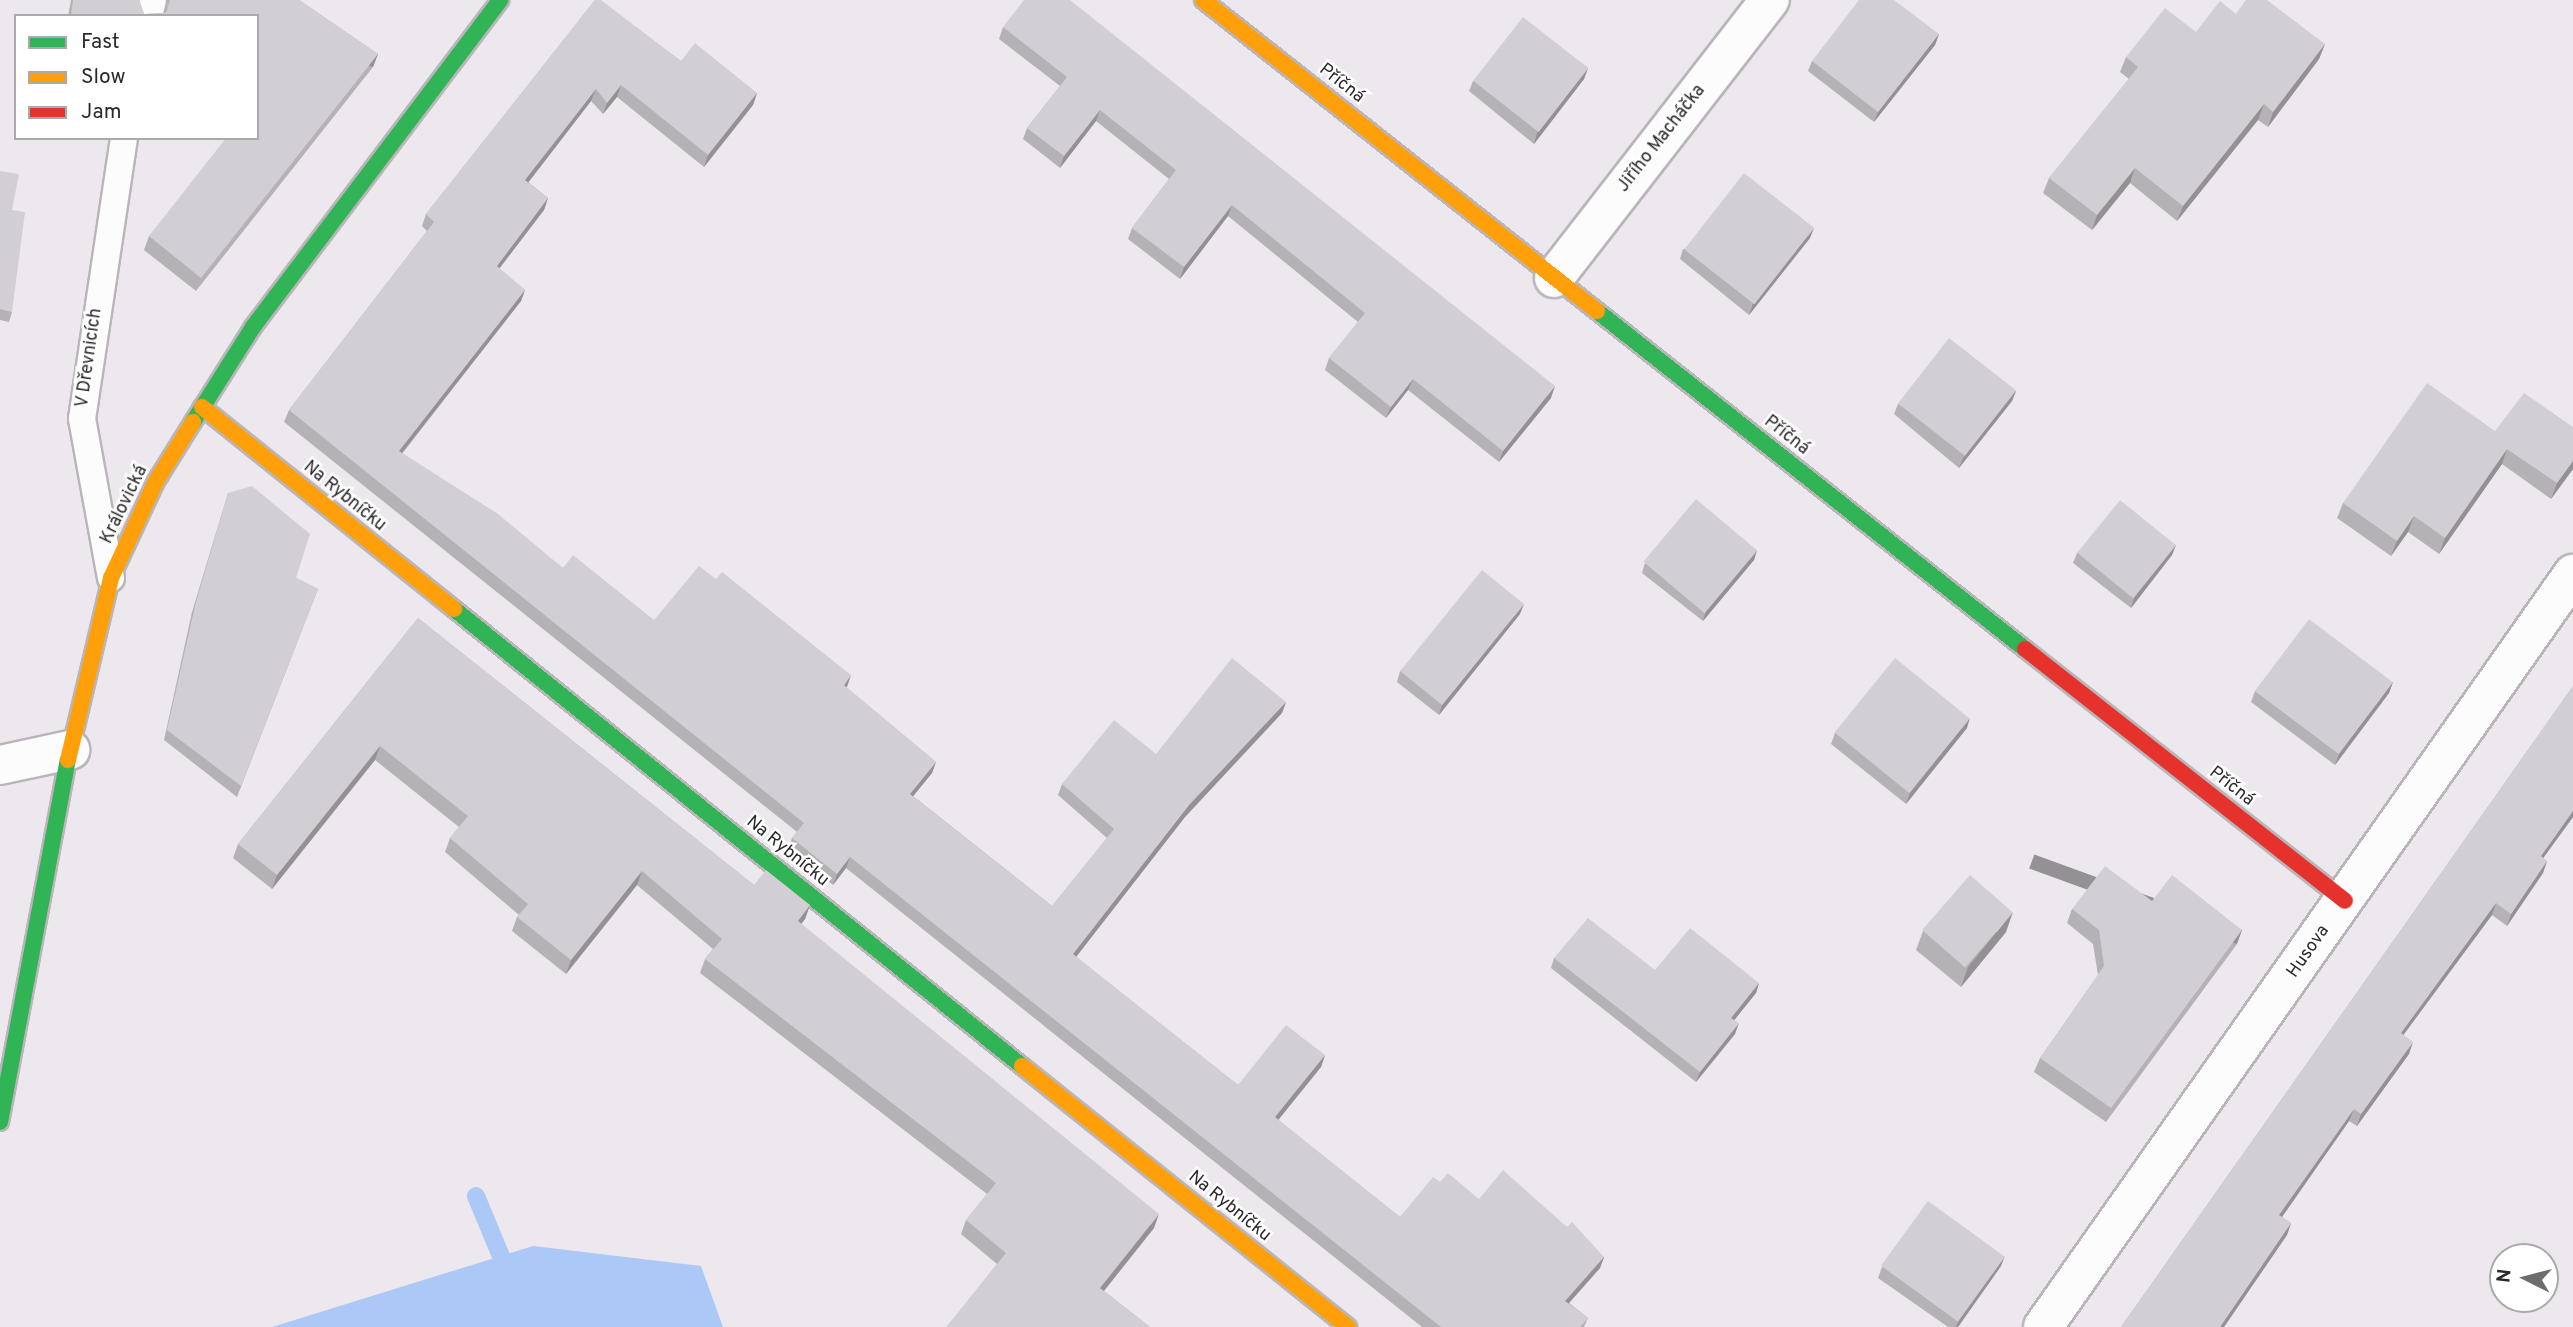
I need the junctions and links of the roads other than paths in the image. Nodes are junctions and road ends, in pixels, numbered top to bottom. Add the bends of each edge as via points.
1 (500, 0) edge
2 (1203, 0) edge
3 (1769, 0) edge
4 (124, 140) edge
5 (1554, 278) junction
6 (201, 407) junction
7 (2573, 574) edge
8 (111, 578) junction
9 (71, 750) junction
10 (0, 765) edge
11 (2345, 901) junction
12 (0, 1122) edge
13 (1348, 1327) edge
14 (2043, 1327) edge

1 - 6 street, Královická via 253,327
2 - 5 street, Příčná
3 - 5 street, Jiřího Macháčka
4 - 8 lane, V Dřevnicích via 82,419
5 - 11 street, Příčná
6 - 8 street, Královická via 155,483
6 - 13 street, Na Rybníčku
7 - 11 street, Husova
8 - 9 street, Královická
9 - 10 street
9 - 12 street, Královická
11 - 14 street, Husova

